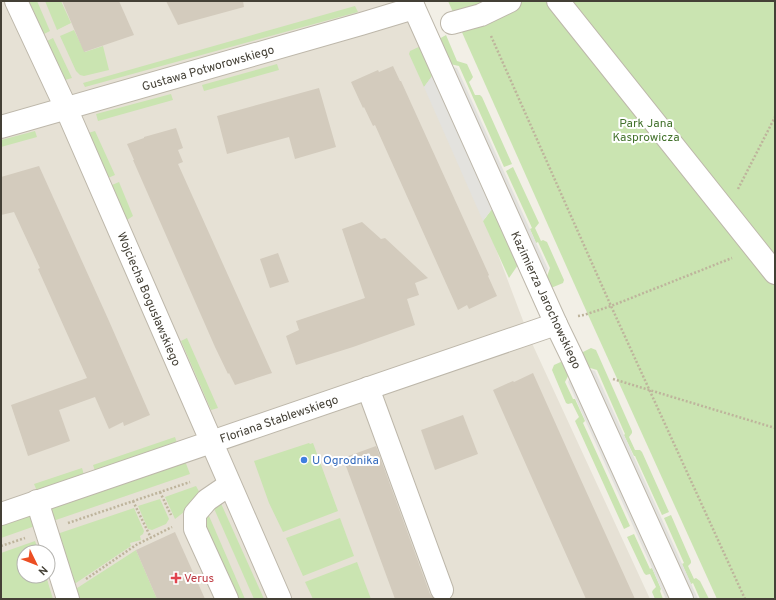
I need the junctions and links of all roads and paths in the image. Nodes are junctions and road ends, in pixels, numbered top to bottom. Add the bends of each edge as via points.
1 (16, 1) edge
2 (510, 1) edge
3 (558, 1) edge
4 (413, 4) edge
5 (481, 15) junction
6 (452, 23) dead end
7 (66, 108) junction
8 (775, 117) edge
9 (1, 127) edge
10 (726, 212) junction
11 (755, 249) junction
12 (775, 273) edge
13 (611, 306) junction
14 (584, 315) dead end
15 (556, 324) junction
16 (613, 379) dead end
17 (368, 388) junction
18 (649, 390) junction
19 (775, 428) edge
20 (211, 442) junction
21 (194, 480) dead end
22 (229, 485) junction
23 (37, 501) junction
24 (133, 502) junction
25 (1, 514) edge
26 (176, 525) dead end
27 (46, 531) junction
28 (151, 538) junction
29 (1, 546) edge
30 (442, 590) dead end
31 (67, 596) edge
32 (227, 599) edge
33 (280, 599) edge
34 (682, 599) edge
35 (745, 599) edge

1 - 7 street, Wojciecha Bogusławskiego
2 - 5 street
3 - 10 street
4 - 7 street, Gustawa Potworowskiego via 361,24
4 - 15 street, Kazimierza Jarochowskiego
5 - 6 street
5 - 13 path
7 - 9 street, Gustawa Potworowskiego
7 - 20 street, Wojciecha Bogusławskiego
8 - 10 path
10 - 11 street
11 - 12 street
11 - 13 path
13 - 14 path
13 - 18 path
15 - 17 street, Floriana Stablewskiego
15 - 34 street, Kazimierza Jarochowskiego
16 - 18 path
17 - 20 street, Floriana Stablewskiego
17 - 30 street
18 - 19 path
18 - 35 path
20 - 22 street, Wojciecha Bogusławskiego
20 - 23 street, Floriana Stablewskiego
21 - 24 path
22 - 32 street via 207,500 195,514 195,529
22 - 33 street, Wojciecha Bogusławskiego
23 - 25 street, Floriana Stablewskiego
23 - 27 street
24 - 27 path
24 - 28 path
26 - 28 path
27 - 29 path
27 - 31 street
28 - 31 path via 136,545

